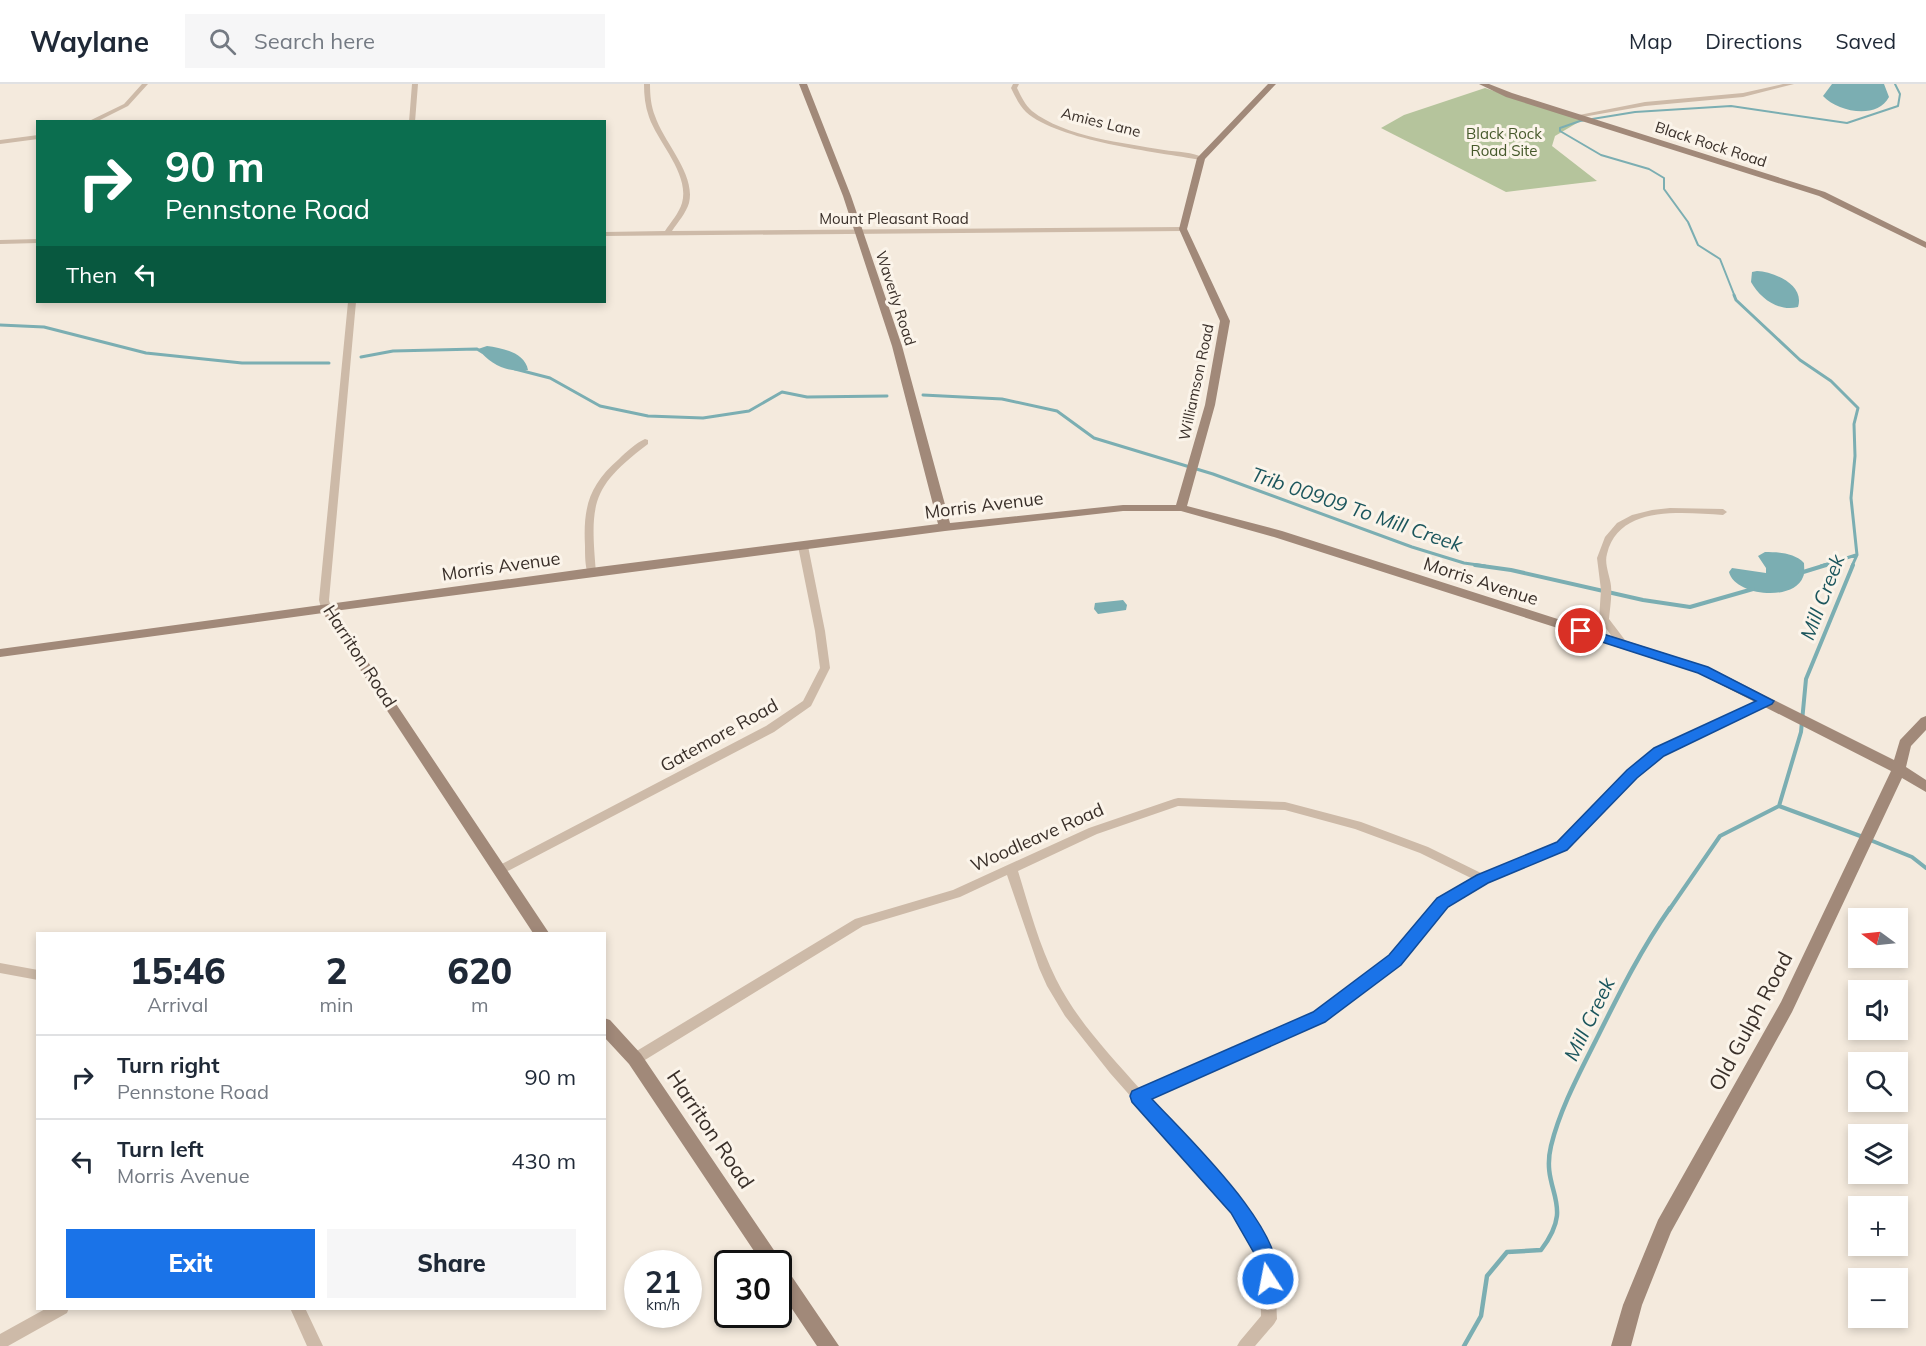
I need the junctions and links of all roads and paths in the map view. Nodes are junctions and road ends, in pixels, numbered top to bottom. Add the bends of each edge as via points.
1 (146, 84) edge
2 (415, 84) edge
3 (647, 84) edge
4 (803, 84) edge
5 (1016, 84) edge
6 (1272, 84) edge
7 (1483, 84) edge
8 (1791, 84) edge
9 (1584, 118) junction
10 (94, 120) edge
11 (412, 120) edge
12 (36, 137) edge
13 (0, 142) edge
14 (1201, 158) junction
15 (1183, 229) junction
16 (858, 232) junction
17 (668, 233) junction
18 (606, 234) edge
19 (36, 241) edge
20 (0, 242) edge
21 (1926, 245) edge
22 (352, 303) edge
23 (645, 442) dead end
24 (1181, 508) junction
25 (1723, 512) dead end
26 (945, 527) junction
27 (803, 546) junction
28 (591, 572) junction
29 (326, 608) junction
30 (1623, 644) junction
31 (0, 653) edge
32 (1767, 701) junction
33 (1926, 721) edge
34 (1899, 769) junction
35 (1926, 787) edge
36 (1011, 868) junction
37 (500, 870) junction
38 (1482, 879) junction
39 (540, 932) edge
40 (0, 968) edge
41 (36, 975) edge
42 (606, 1026) edge
43 (635, 1059) junction
44 (1138, 1096) junction
45 (764, 1250) edge
46 (792, 1292) edge
47 (58, 1310) edge
48 (298, 1310) edge
49 (0, 1342) edge
50 (315, 1346) edge
51 (829, 1346) edge
52 (1245, 1346) edge
53 (1621, 1346) edge

1 - 10 street via 126,105
2 - 11 street
3 - 17 street via 650,118 686,181 687,198 682,213
4 - 16 street, Waverly Road
5 - 14 street, Amies Lane via 1014,88 1030,112 1063,129
6 - 14 street
7 - 9 street, Black Rock Road
8 - 9 street via 1743,95 1645,104
9 - 21 street, Black Rock Road via 1822,194
12 - 13 street
14 - 15 street
15 - 16 street, Mount Pleasant Road
15 - 24 street, Williamson Road via 1225,321 1210,405
16 - 17 street, Mount Pleasant Road
16 - 26 street, Waverly Road via 897,346
17 - 18 street, Mount Pleasant Road
19 - 20 street
22 - 29 street, Harriton Road via 336,451
23 - 28 street via 609,469 592,501 587,521
24 - 26 street, Morris Avenue via 1111,509
24 - 30 street, Morris Avenue via 1278,534
25 - 30 street via 1650,512 1622,522 1610,537 1601,555 1607,588 1604,619
26 - 27 street, Morris Avenue
27 - 28 street, Morris Avenue
27 - 37 street, Gatemore Road via 825,668 807,703 770,729
28 - 29 street, Morris Avenue
29 - 31 street, Morris Avenue
29 - 37 street, Harriton Road
30 - 32 street, Morris Avenue via 1703,670
32 - 34 street, Morris Avenue
32 - 38 street via 1659,752 1562,846
33 - 34 street, Old Gulph Road via 1905,744
34 - 35 street, Morris Avenue
34 - 53 street, Old Gulph Road via 1769,1039 1672,1206 1628,1314
36 - 38 street, Woodleave Road via 1093,831 1178,802 1285,806 1357,825
36 - 43 street, Woodleave Road via 956,894 859,922
36 - 44 street via 1052,983 1091,1041
37 - 39 street, Harriton Road
38 - 44 street via 1442,902 1395,960 1319,1017
40 - 41 street
42 - 43 street, Harriton Road
43 - 45 street, Harriton Road
44 - 52 street via 1238,1207 1268,1258 1269,1319
46 - 51 street
47 - 49 street
48 - 50 street

